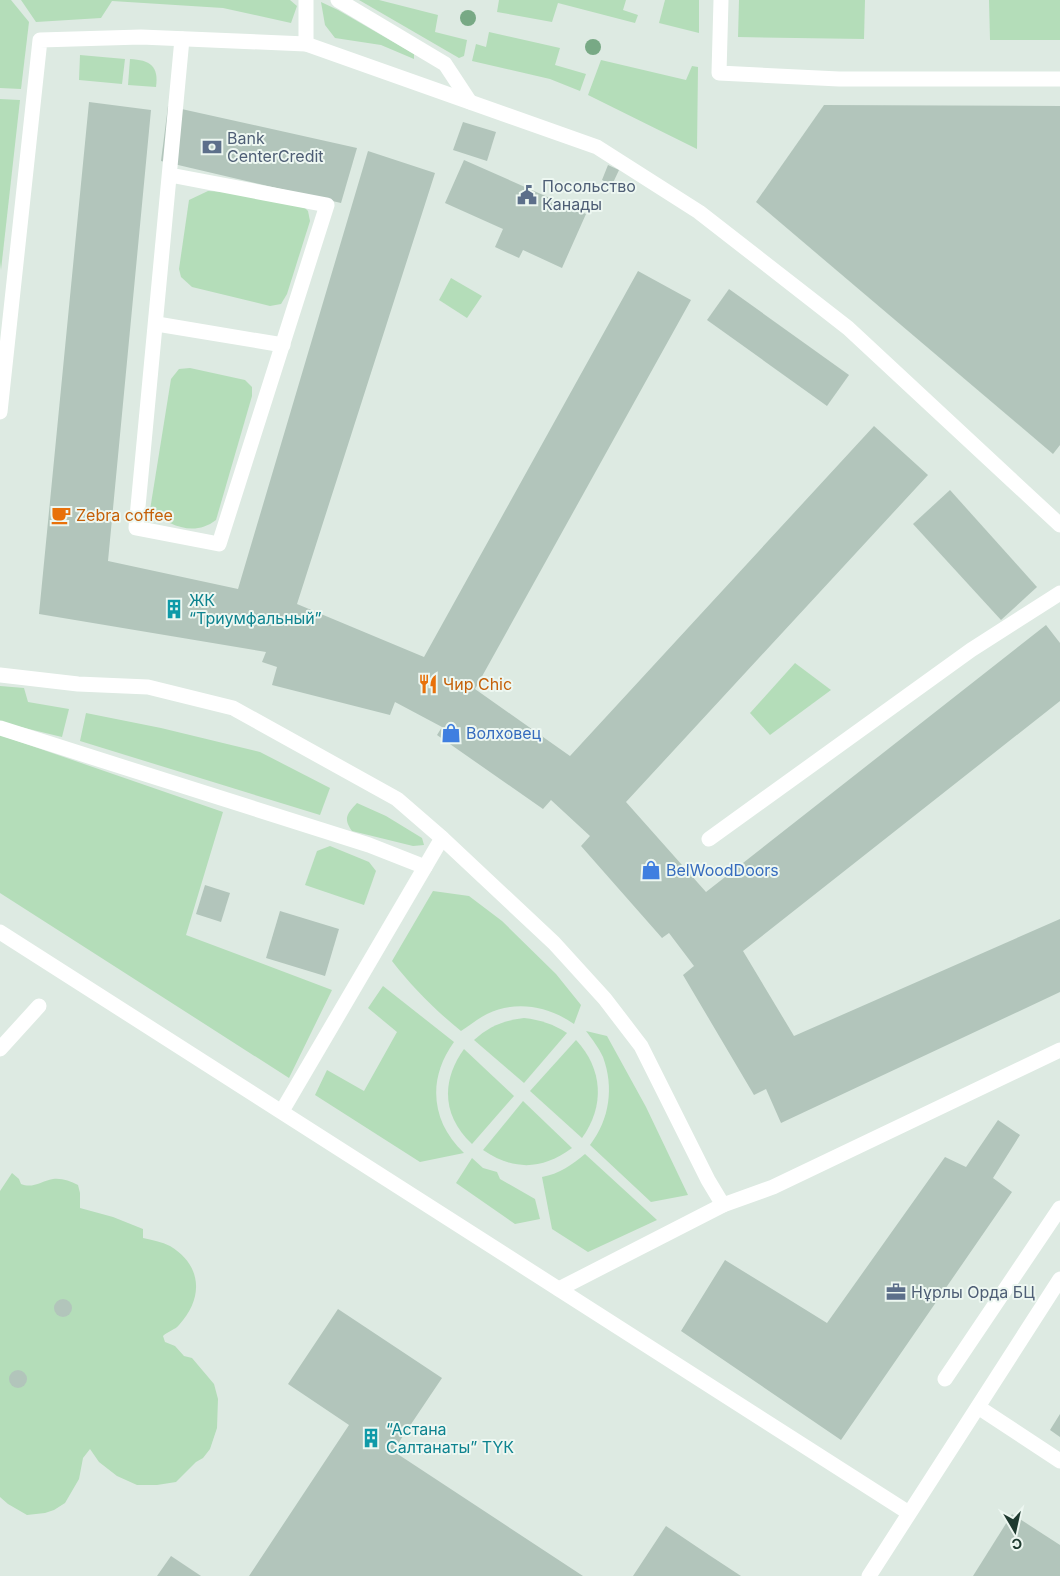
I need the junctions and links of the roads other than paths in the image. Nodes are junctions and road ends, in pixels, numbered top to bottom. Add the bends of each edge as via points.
1 (306, 0) edge
2 (338, 0) edge
3 (721, 0) edge
4 (182, 39) junction
5 (306, 44) junction
6 (1060, 79) edge
7 (470, 102) junction
8 (170, 175) junction
9 (157, 324) junction
10 (283, 345) junction
11 (0, 412) edge
12 (1060, 525) edge
13 (1060, 593) edge
14 (0, 675) edge
15 (0, 728) edge
16 (442, 838) junction
17 (709, 839) dead end
18 (425, 867) junction
19 (0, 932) edge
20 (39, 1006) dead end
21 (0, 1049) edge
22 (1060, 1050) edge
23 (282, 1111) junction
24 (723, 1205) junction
25 (1060, 1208) edge
26 (1060, 1279) edge
27 (559, 1289) junction
28 (945, 1379) dead end
29 (978, 1407) junction
30 (1060, 1461) edge
31 (909, 1512) junction
32 (869, 1576) edge

1 - 5 lane
2 - 7 lane via 444,64
3 - 6 lane via 719,73 839,79
4 - 5 lane
4 - 8 lane
4 - 11 lane via 40,40
5 - 7 lane
7 - 12 lane via 597,147 700,212 848,328
8 - 9 lane
8 - 10 lane via 327,205
9 - 10 lane
9 - 10 lane via 136,528 219,544
13 - 17 lane via 971,650
14 - 16 lane via 78,684 148,687 233,708 397,799
15 - 18 lane via 369,845
16 - 18 lane
16 - 24 lane via 554,942 605,999 640,1046
18 - 23 lane
19 - 23 lane
20 - 21 lane
22 - 24 lane via 773,1187
23 - 27 lane
24 - 27 lane
25 - 28 lane
26 - 29 lane
27 - 31 lane
29 - 30 lane
29 - 31 lane
31 - 32 lane

